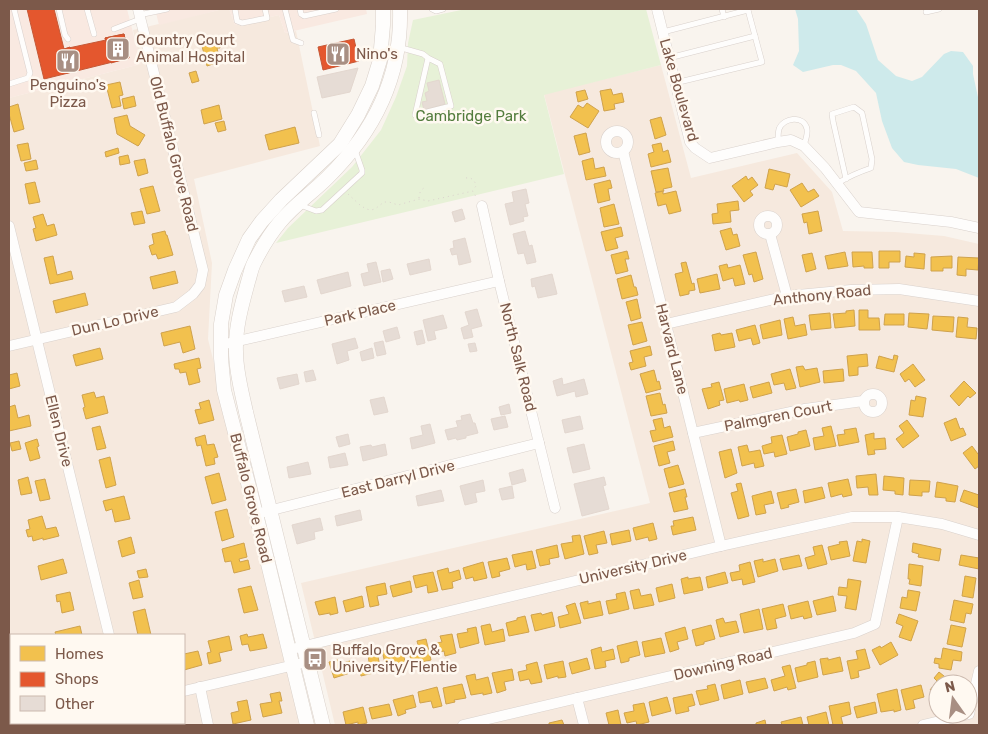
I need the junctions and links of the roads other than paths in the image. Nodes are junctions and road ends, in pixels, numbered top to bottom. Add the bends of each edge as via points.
1 (14, 9) edge
2 (59, 9) edge
3 (87, 9) edge
4 (167, 9) edge
5 (234, 9) edge
6 (265, 9) edge
7 (285, 9) edge
8 (300, 9) edge
9 (336, 9) edge
10 (383, 9) edge
11 (400, 9) edge
12 (405, 9) edge
13 (432, 9) edge
14 (443, 9) edge
15 (657, 9) edge
16 (722, 9) edge
17 (939, 9) edge
18 (748, 10) edge
19 (926, 12) dead end
20 (139, 14) edge
21 (724, 17) junction
22 (114, 29) dead end
23 (663, 33) junction
24 (94, 34) dead end
25 (755, 36) junction
26 (68, 39) dead end
27 (301, 43) dead end
28 (398, 47) junction
29 (428, 58) junction
30 (669, 58) junction
31 (676, 83) junction
32 (9, 84) edge
33 (314, 113) dead end
34 (319, 135) dead end
35 (778, 142) junction
36 (804, 146) junction
37 (353, 148) junction
38 (623, 151) dead end
39 (841, 181) junction
40 (298, 204) junction
41 (482, 206) road end
42 (9, 226) edge
43 (979, 228) edge
44 (770, 234) dead end
45 (202, 270) joint
46 (498, 281) junction
47 (786, 296) junction
48 (979, 302) edge
49 (666, 324) junction
50 (36, 340) junction
51 (236, 342) junction
52 (221, 345) junction
53 (9, 346) edge
54 (863, 401) dead end
55 (693, 433) junction
56 (540, 443) junction
57 (555, 508) dead end
58 (263, 512) junction
59 (898, 518) junction
60 (979, 535) edge
61 (721, 546) junction
62 (109, 634) edge
63 (303, 646) junction
64 (288, 650) junction
65 (307, 662) junction
66 (292, 666) junction
67 (979, 671) edge
68 (200, 687) junction
69 (185, 691) edge
70 (577, 698) junction
71 (208, 725) edge
72 (307, 725) edge
73 (323, 725) edge
74 (463, 725) edge
75 (584, 725) edge
76 (923, 725) edge

1 - 32 lane via 30,73 28,78
2 - 26 lane
3 - 24 lane
4 - 20 lane
5 - 6 lane via 237,21 242,23 267,18
7 - 27 lane via 293,40
8 - 9 lane via 304,16
10 - 52 main road, Buffalo Grove Road via 380,60 372,86 340,144 280,200 249,239 226,295
11 - 12 lane
11 - 28 main road, Buffalo Grove Road
13 - 14 lane
15 - 23 street, Lake Boulevard
16 - 21 lane
17 - 19 lane
18 - 21 lane
18 - 25 lane
20 - 22 lane
20 - 45 street, Old Buffalo Grove Road
21 - 23 lane
23 - 30 street, Lake Boulevard
25 - 30 lane
25 - 31 lane via 762,62
28 - 29 lane
28 - 37 main road, Buffalo Grove Road via 386,96 371,125
29 - 29 lane via 422,86 415,116 451,106 440,64
30 - 31 street, Lake Boulevard
31 - 35 street, Lake Boulevard via 690,142 710,158
33 - 34 lane
35 - 36 street, Lake Boulevard via 791,140
35 - 36 lane via 779,129 784,122 796,119 803,122 806,129
36 - 39 street
37 - 40 main road, Buffalo Grove Road
37 - 40 lane via 362,173 322,210
38 - 49 street, Harvard Lane
39 - 39 lane via 870,168 872,159 862,113 854,108 832,114
39 - 43 street via 859,212
40 - 51 main road, Buffalo Grove Road via 281,221 253,264 241,306
41 - 46 street, North Salk Road
42 - 50 street, Ellen Drive
44 - 47 street
45 - 50 street, Dun Lo Drive via 200,285 176,307
46 - 51 street, Park Place
46 - 56 street, North Salk Road
47 - 48 street, Anthony Road via 899,289
47 - 49 street, Anthony Road
49 - 55 street, Harvard Lane
50 - 53 street, Dun Lo Drive
50 - 62 street, Ellen Drive
51 - 52 street, Park Place
51 - 58 main road, Buffalo Grove Road via 240,387
52 - 58 main road, Buffalo Grove Road via 224,390
54 - 55 street, Palmgren Court via 805,408
55 - 61 street, Harvard Lane
56 - 57 street, North Salk Road
56 - 58 street, East Darryl Drive
58 - 63 main road, Buffalo Grove Road
58 - 64 main road, Buffalo Grove Road
59 - 60 street, University Drive via 942,524
59 - 61 street, University Drive via 852,517
59 - 70 street, Downing Road via 875,624 854,633
61 - 63 street, University Drive
63 - 64 street, University Drive
63 - 65 main road, Buffalo Grove Road
64 - 66 main road, Buffalo Grove Road
65 - 66 street
65 - 73 main road, Buffalo Grove Road
66 - 68 street
66 - 72 main road, Buffalo Grove Road
67 - 76 street via 969,714
68 - 69 street
68 - 71 street
70 - 74 street, Downing Road
70 - 75 street

